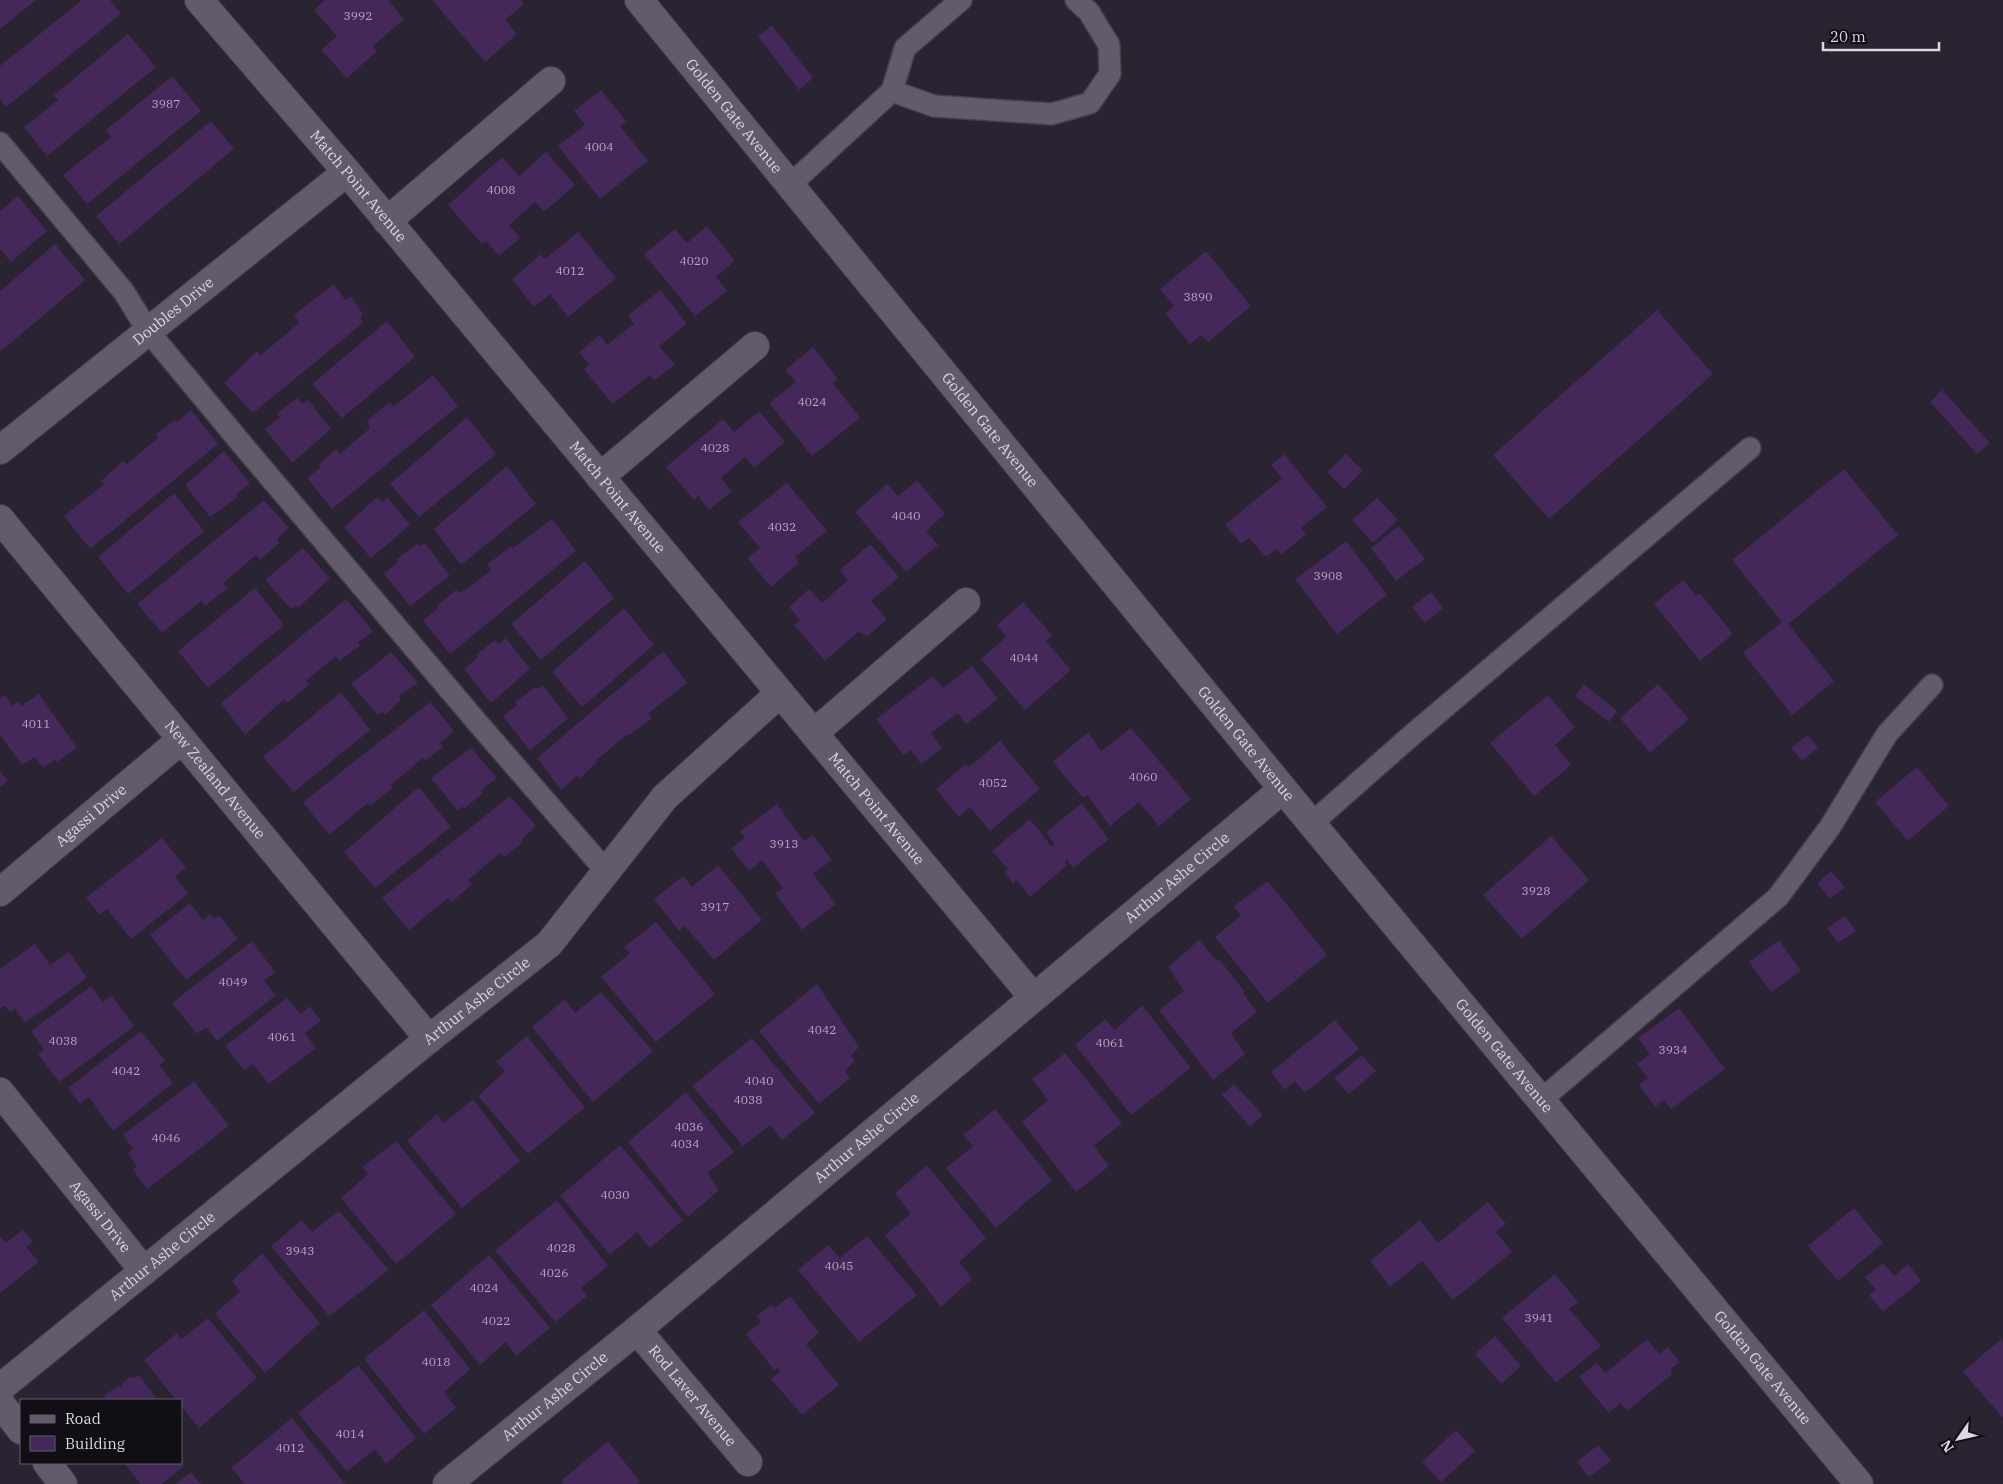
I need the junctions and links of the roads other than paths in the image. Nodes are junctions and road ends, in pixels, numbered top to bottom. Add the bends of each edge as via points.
1 (199, 0) edge
2 (639, 0) edge
3 (961, 0) edge
4 (1076, 0) edge
5 (551, 81) dead end
6 (892, 91) junction
7 (0, 143) edge
8 (347, 172) junction
9 (790, 185) junction
10 (388, 221) junction
11 (148, 331) junction
12 (755, 346) dead end
13 (1750, 448) dead end
14 (0, 450) edge
15 (600, 476) junction
16 (0, 519) edge
17 (966, 602) dead end
18 (1932, 685) dead end
19 (780, 693) junction
20 (814, 733) junction
21 (181, 740) junction
22 (1282, 789) junction
23 (1311, 824) junction
24 (606, 871) junction
25 (0, 892) edge
26 (1034, 997) junction
27 (429, 1039) junction
28 (0, 1092) edge
29 (1541, 1100) junction
30 (144, 1271) junction
31 (637, 1330) junction
32 (0, 1388) edge
33 (0, 1403) edge
34 (20, 1429) edge
35 (748, 1462) dead end
36 (48, 1464) edge
37 (64, 1484) edge
38 (448, 1484) edge
39 (1859, 1484) edge

1 - 8 street, Match Point Avenue
2 - 9 street, Golden Gate Avenue
3 - 6 lane via 905,48
4 - 6 lane via 1089,12 1109,45 1110,74 1090,103 1052,114 934,106
5 - 10 street
6 - 9 lane
7 - 11 lane via 124,292
8 - 10 street, Match Point Avenue
8 - 11 street, Doubles Drive
9 - 22 street, Golden Gate Avenue
10 - 15 street, Match Point Avenue
11 - 14 street, Doubles Drive
11 - 24 lane
12 - 15 street
13 - 23 lane
15 - 19 street, Match Point Avenue
16 - 21 street, New Zealand Avenue
17 - 20 street
18 - 29 lane via 1887,734 1830,827 1778,897
19 - 20 street, Match Point Avenue
19 - 24 street, Arthur Ashe Circle via 665,797
20 - 26 street, Match Point Avenue
21 - 25 street, Agassi Drive
21 - 27 street, New Zealand Avenue
22 - 23 street, Golden Gate Avenue
22 - 26 street, Arthur Ashe Circle
23 - 29 street, Golden Gate Avenue
24 - 27 street, Arthur Ashe Circle via 549,944
26 - 31 street, Arthur Ashe Circle
27 - 30 street, Arthur Ashe Circle
28 - 30 street, Agassi Drive
29 - 39 street, Golden Gate Avenue
30 - 32 street, Arthur Ashe Circle
31 - 35 street, Rod Laver Avenue
31 - 38 street, Arthur Ashe Circle
33 - 34 street
36 - 37 street

